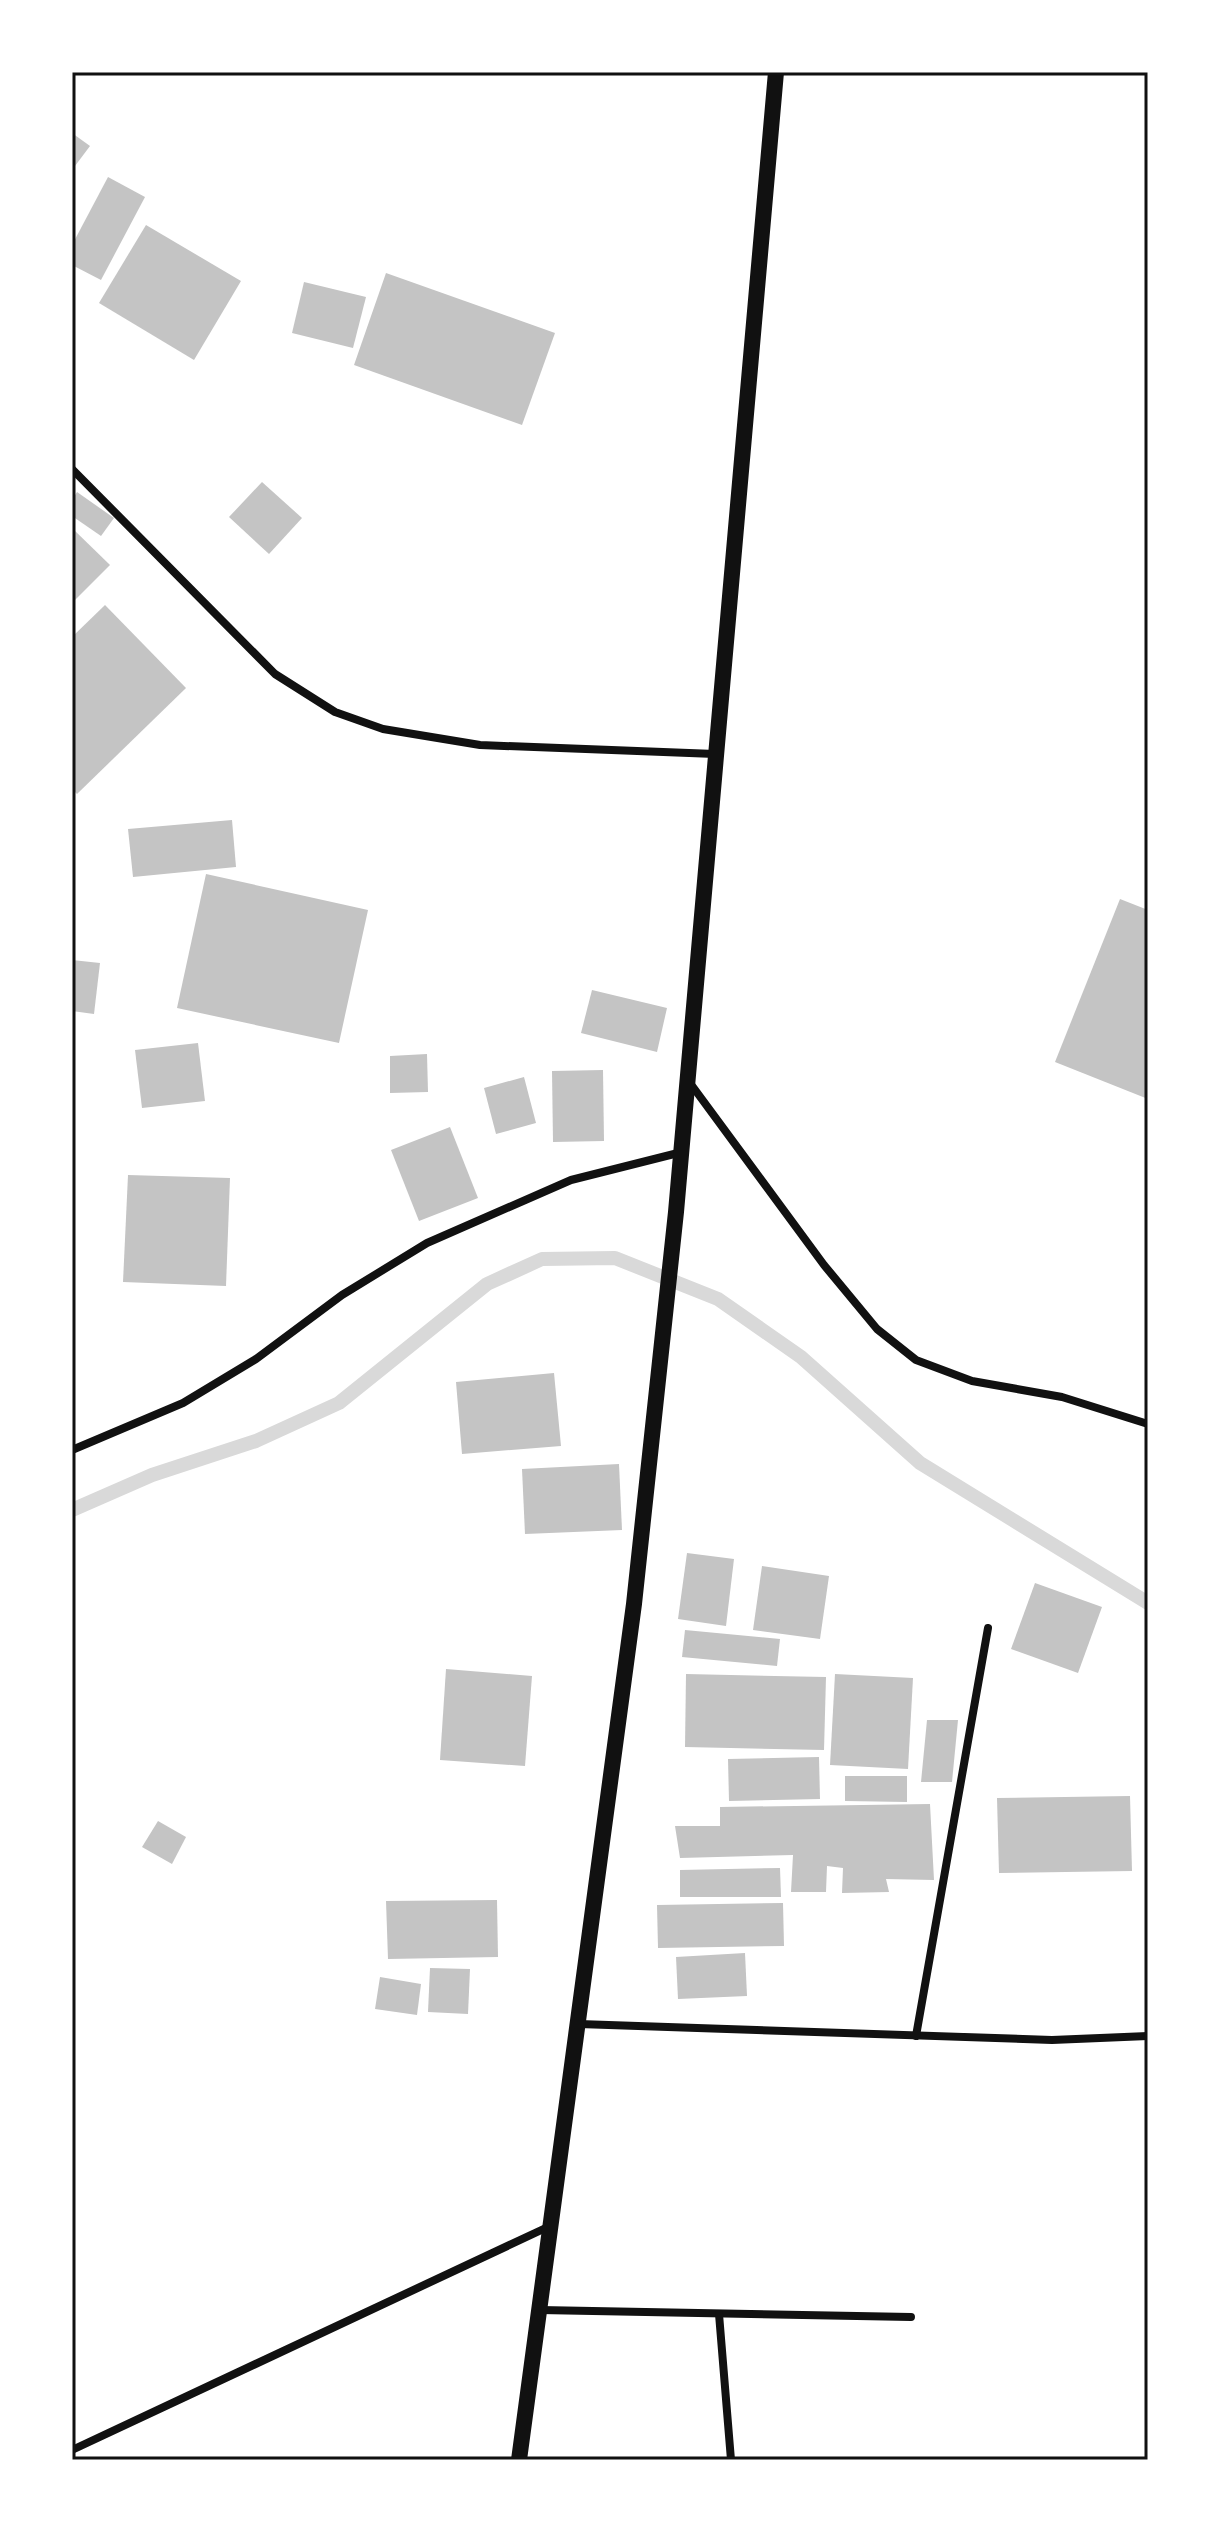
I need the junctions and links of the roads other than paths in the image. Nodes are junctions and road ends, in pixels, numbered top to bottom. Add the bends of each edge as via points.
1 (776, 72) edge
2 (72, 469) edge
3 (715, 754) junction
4 (690, 1082) junction
5 (682, 1152) junction
6 (1148, 1424) edge
7 (72, 1450) edge
8 (988, 1628) dead end
9 (579, 2024) junction
10 (916, 2036) junction
11 (1148, 2036) edge
12 (551, 2225) junction
13 (539, 2310) junction
14 (719, 2314) junction
15 (911, 2317) dead end
16 (72, 2450) edge
17 (519, 2460) edge
18 (731, 2460) edge

1 - 3 main road
2 - 3 street via 275,674 335,712 383,729 480,745
3 - 4 main road
4 - 5 main road
4 - 6 street via 833,1276 877,1329 916,1360 972,1381 1062,1397
5 - 7 street via 571,1180 427,1243 183,1403
5 - 9 main road via 634,1604
8 - 10 street
9 - 10 street
9 - 12 main road
10 - 11 street
12 - 13 main road
12 - 16 street
13 - 14 street
13 - 17 main road
14 - 15 street
14 - 18 street

